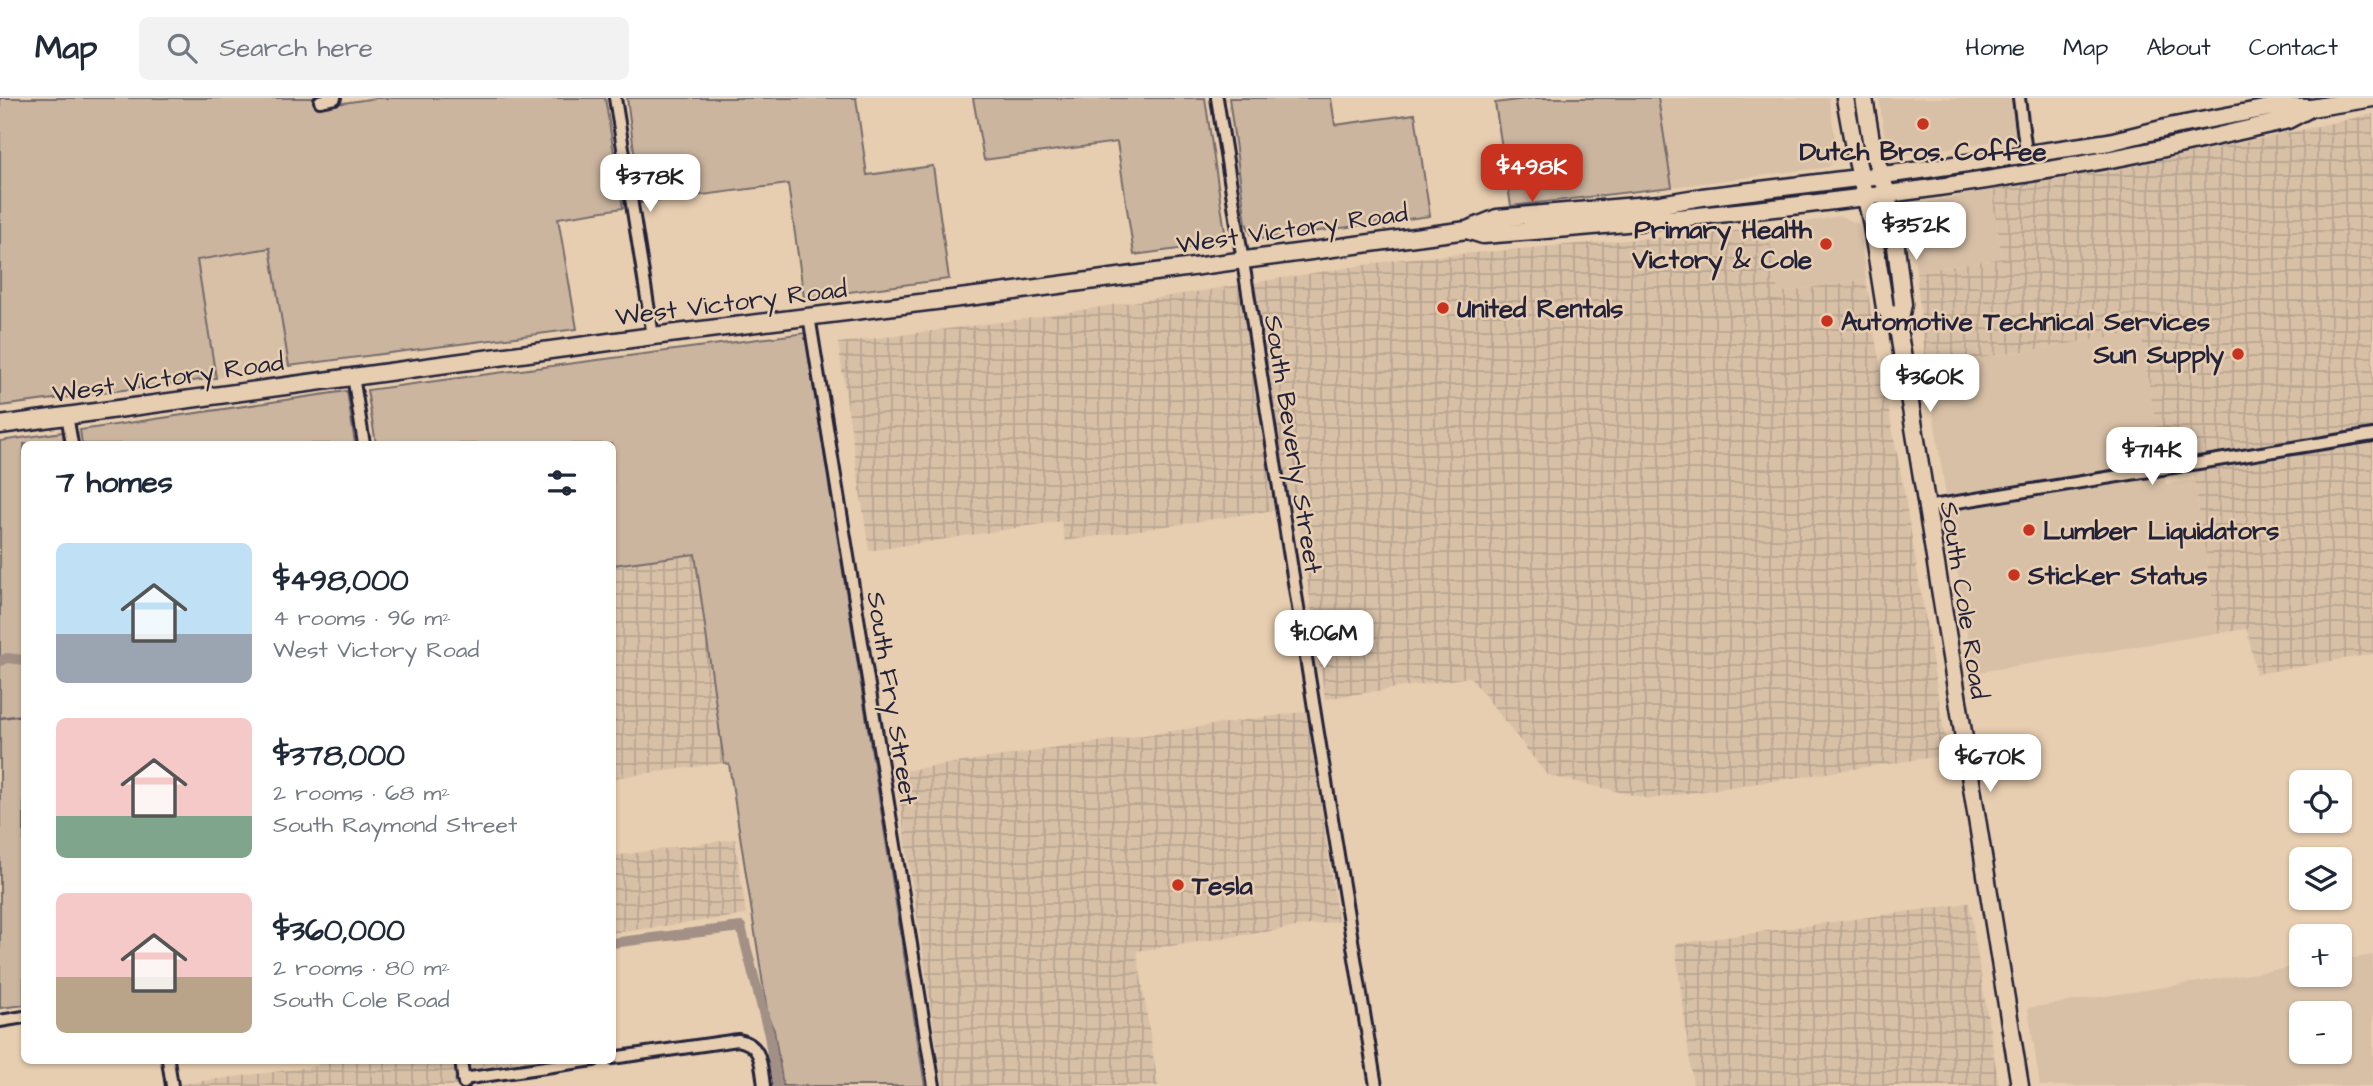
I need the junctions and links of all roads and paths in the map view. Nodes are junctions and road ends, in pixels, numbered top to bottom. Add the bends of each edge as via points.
1 (335, 98) edge
2 (615, 98) edge
3 (1217, 98) edge
4 (1845, 98) edge
5 (1864, 98) edge
6 (2019, 98) edge
7 (2373, 98) edge
8 (320, 101) dead end
9 (2274, 107) junction
10 (2311, 108) junction
11 (2230, 116) junction
12 (2216, 136) junction
13 (2177, 145) junction
14 (2026, 153) junction
15 (1882, 175) junction
16 (1861, 177) junction
17 (1887, 194) junction
18 (1866, 197) junction
19 (1574, 212) junction
20 (1467, 230) junction
21 (1519, 233) junction
22 (1244, 258) junction
23 (810, 316) junction
24 (1898, 328) junction
25 (653, 336) junction
26 (353, 376) junction
27 (67, 415) junction
28 (0, 425) edge
29 (2373, 435) edge
30 (71, 441) edge
31 (364, 441) edge
32 (1926, 507) junction
33 (21, 1018) edge
34 (0, 1021) edge
35 (616, 1057) edge
36 (169, 1064) edge
37 (462, 1064) edge
38 (570, 1064) edge
39 (464, 1082) edge
40 (172, 1086) edge
41 (764, 1086) edge
42 (934, 1086) edge
43 (1376, 1086) edge
44 (2020, 1086) edge

1 - 8 street
2 - 25 street
3 - 22 street, South Beverly Street
4 - 16 main road, South Cole Road
5 - 15 main road, South Cole Road
6 - 14 street
7 - 10 main road, West Victory Road
9 - 10 main road, West Victory Road
9 - 11 main road, West Victory Road
9 - 12 main road, West Victory Road via 2270,116 2242,122
10 - 12 main road, West Victory Road via 2288,120
11 - 13 main road, West Victory Road via 2183,135
11 - 14 main road, West Victory Road via 2109,142
12 - 13 main road, West Victory Road
13 - 17 main road, West Victory Road
14 - 15 main road, West Victory Road
15 - 16 main road, West Victory Road
15 - 17 main road, South Cole Road
16 - 18 main road, South Cole Road
16 - 19 main road, West Victory Road
17 - 18 main road, West Victory Road
17 - 24 main road, South Cole Road via 1903,304
18 - 21 main road, West Victory Road
18 - 24 main road, South Cole Road via 1885,308
19 - 20 main road, West Victory Road via 1497,218
19 - 21 main road, West Victory Road via 1523,223
20 - 21 main road, West Victory Road via 1483,235
20 - 22 main road, West Victory Road
22 - 23 main road, West Victory Road
22 - 43 street, South Beverly Street
23 - 25 main road, West Victory Road
23 - 42 street, South Fry Street
24 - 32 main road, South Cole Road
25 - 26 main road, West Victory Road
26 - 27 main road, West Victory Road
26 - 31 street
27 - 28 main road, West Victory Road
27 - 30 street
29 - 32 street
32 - 44 main road, South Cole Road
33 - 34 street
35 - 41 street via 738,1040 753,1046 760,1058
36 - 40 street
37 - 39 street
38 - 39 street

